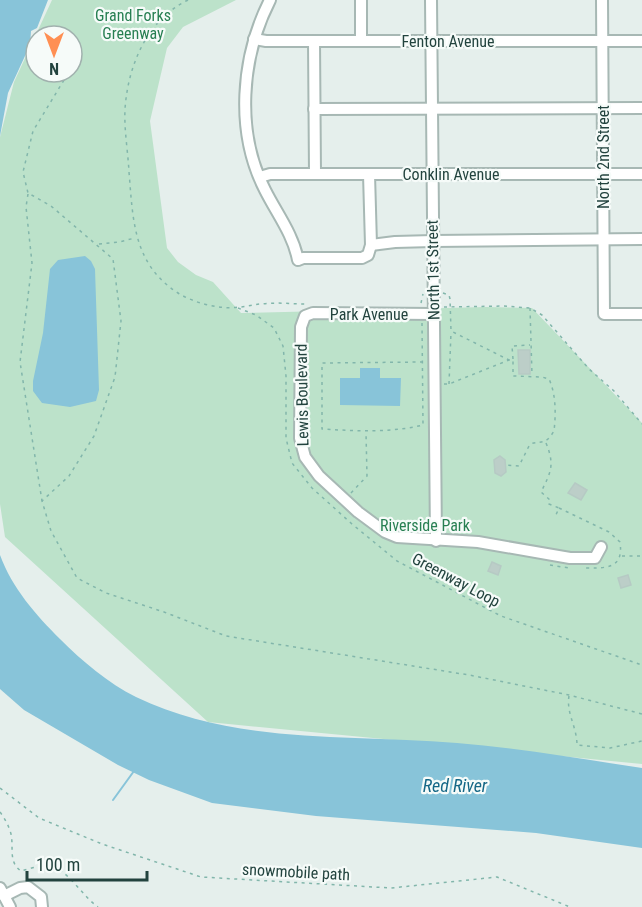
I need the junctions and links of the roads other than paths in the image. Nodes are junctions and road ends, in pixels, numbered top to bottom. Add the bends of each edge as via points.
1 (270, 0) edge
2 (361, 0) edge
3 (431, 0) edge
4 (602, 0) edge
5 (254, 39) junction
6 (314, 41) junction
7 (361, 41) junction
8 (431, 41) junction
9 (602, 41) junction
10 (642, 41) edge
11 (603, 107) junction
12 (642, 108) edge
13 (314, 109) junction
14 (432, 110) junction
15 (315, 174) junction
16 (369, 174) junction
17 (432, 174) junction
18 (603, 174) junction
19 (642, 174) edge
20 (260, 177) junction
21 (603, 239) junction
22 (642, 239) edge
23 (433, 240) junction
24 (371, 245) junction
25 (434, 314) junction
26 (642, 314) edge
27 (305, 316) joint
28 (436, 540) junction
29 (601, 548) dead end
30 (2, 892) edge
31 (10, 907) edge
32 (42, 907) edge

1 - 5 street
2 - 7 street
3 - 8 street, North 1st Street
4 - 9 street, North 2nd Street
5 - 6 street, Fenton Avenue
5 - 20 street via 247,80 246,122
6 - 7 street, Fenton Avenue
6 - 13 street
7 - 8 street, Fenton Avenue
8 - 9 street, Fenton Avenue
8 - 14 street, North 1st Street
9 - 10 street, Fenton Avenue
9 - 11 street, North 2nd Street
11 - 12 street
11 - 14 street
11 - 18 street, North 2nd Street
13 - 14 street
13 - 15 street
14 - 17 street, North 1st Street
15 - 16 street, Conklin Avenue
15 - 20 street, Conklin Avenue
16 - 17 street, Conklin Avenue
16 - 24 street
17 - 18 street, Conklin Avenue
17 - 23 street, North 1st Street
18 - 19 street, Conklin Avenue
18 - 21 street, North 2nd Street
20 - 24 street via 295,245 298,260 362,258 368,255
21 - 22 street
21 - 23 street
21 - 26 street, North 2nd Street via 604,314
23 - 24 street
23 - 25 street, North 1st Street
25 - 27 street, Park Avenue
25 - 28 street, North 1st Street
27 - 28 street, Lewis Boulevard via 301,327 300,427 305,457 327,484 385,532 397,537
28 - 29 street, Lewis Boulevard via 478,542 570,558 595,558
30 - 31 street
30 - 32 street via 28,887 41,897

